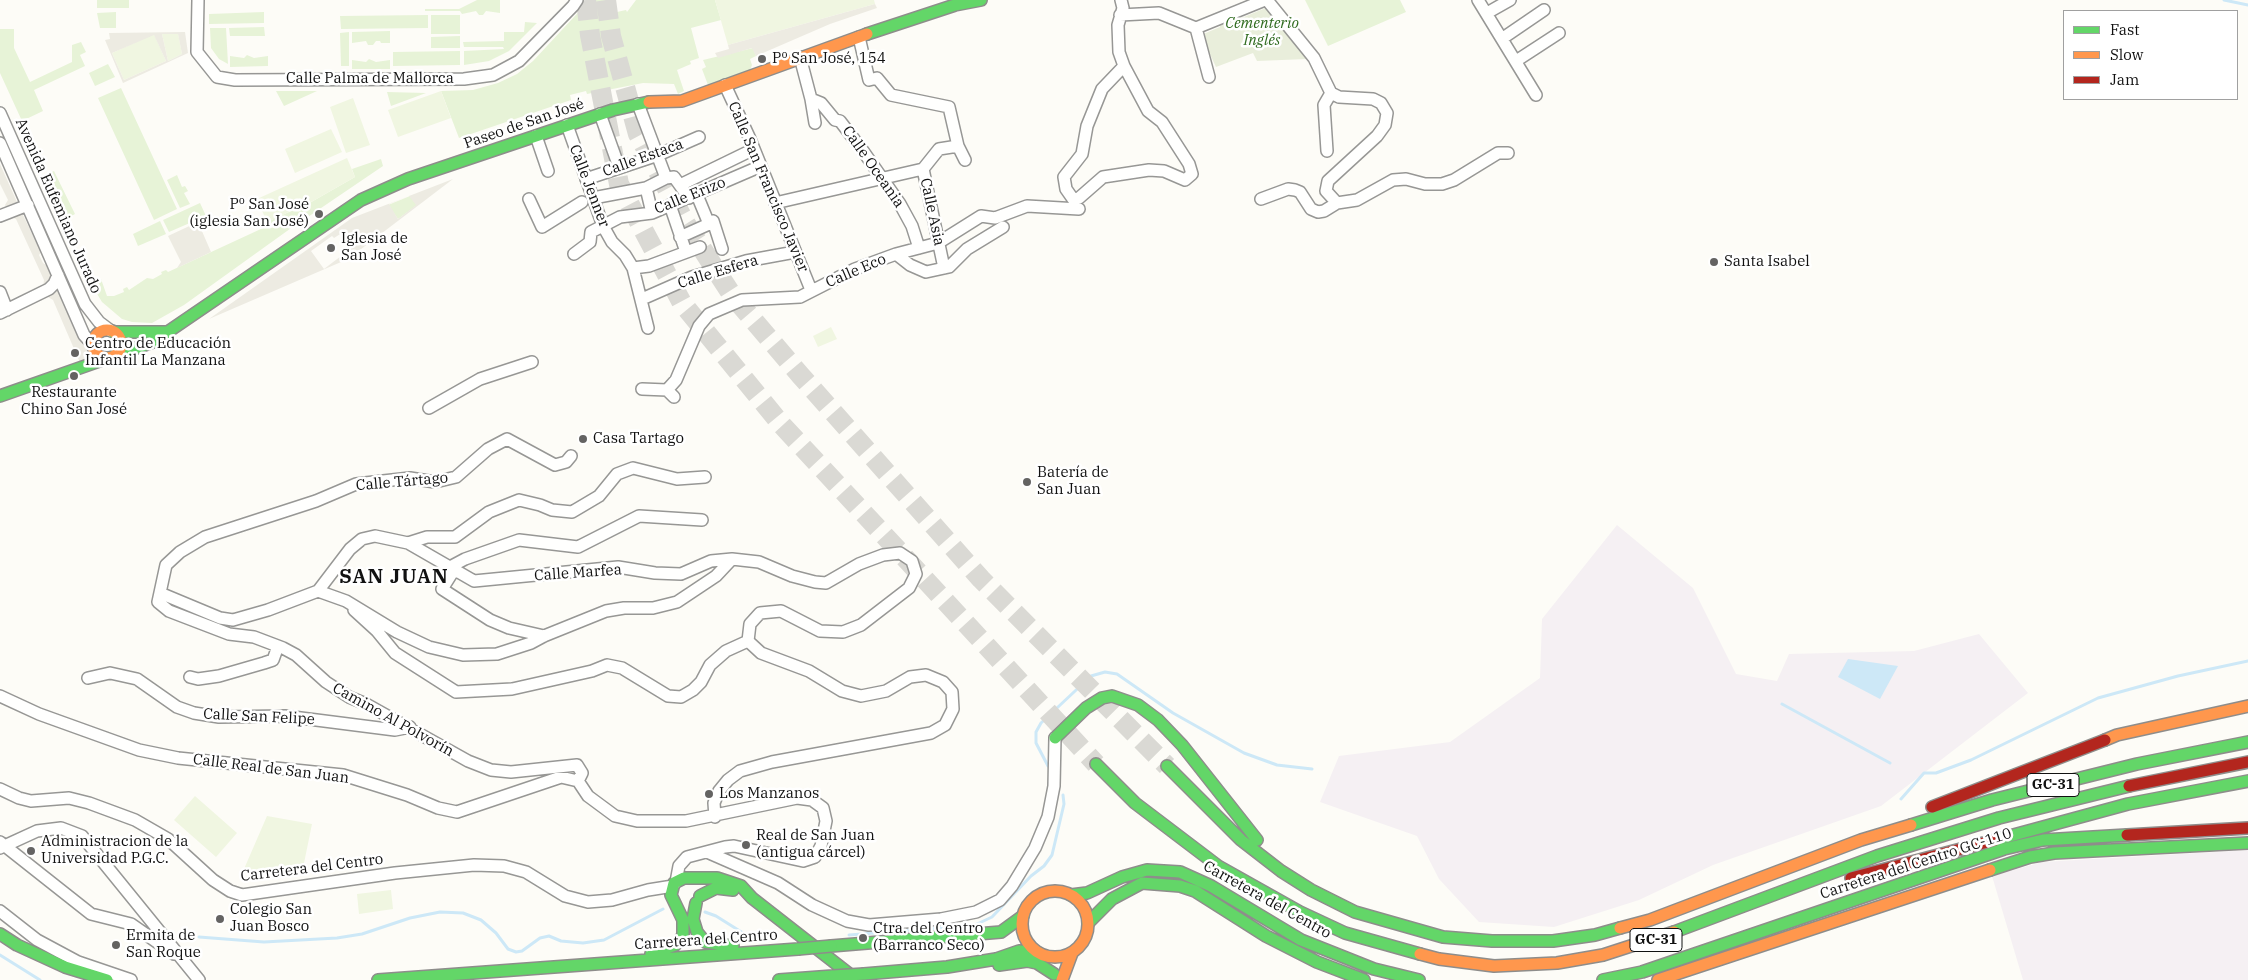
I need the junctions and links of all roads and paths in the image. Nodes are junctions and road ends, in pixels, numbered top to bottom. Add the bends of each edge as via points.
1 (198, 0) edge
2 (577, 0) edge
3 (981, 0) edge
4 (1121, 0) edge
5 (1266, 0) edge
6 (1478, 0) edge
7 (1510, 0) edge
8 (1544, 10) dead end
9 (1487, 13) junction
10 (1120, 15) junction
11 (1196, 28) junction
12 (1558, 33) dead end
13 (858, 37) junction
14 (1503, 38) junction
15 (800, 57) junction
16 (1516, 61) junction
17 (1124, 66) junction
18 (1209, 77) dead end
19 (725, 85) junction
20 (1331, 93) junction
21 (1536, 95) dead end
22 (812, 99) junction
23 (638, 104) junction
24 (0, 113) edge
25 (600, 114) junction
26 (815, 124) dead end
27 (567, 125) junction
28 (536, 136) junction
29 (699, 137) dead end
30 (0, 143) edge
31 (958, 146) junction
32 (754, 149) junction
33 (1327, 151) dead end
34 (1508, 153) dead end
35 (658, 156) junction
36 (965, 160) dead end
37 (761, 166) junction
38 (619, 167) junction
39 (923, 168) junction
40 (548, 171) dead end
41 (666, 178) junction
42 (881, 178) junction
43 (586, 179) junction
44 (680, 185) junction
45 (646, 188) junction
46 (693, 196) junction
47 (530, 199) dead end
48 (1261, 199) dead end
49 (588, 200) junction
50 (775, 202) junction
51 (1337, 203) junction
52 (1076, 204) junction
53 (28, 205) junction
54 (670, 205) junction
55 (652, 212) junction
56 (0, 216) edge
57 (709, 224) junction
58 (603, 226) junction
59 (1003, 227) dead end
60 (680, 237) junction
61 (938, 243) junction
62 (700, 246) dead end
63 (919, 248) junction
64 (722, 249) dead end
65 (686, 252) junction
66 (795, 252) junction
67 (574, 254) dead end
68 (896, 254) junction
69 (633, 268) junction
70 (944, 268) junction
71 (58, 275) junction
72 (811, 290) junction
73 (0, 292) edge
74 (642, 299) junction
75 (3, 312) edge
76 (648, 328) dead end
77 (112, 332) junction
78 (168, 332) junction
79 (93, 345) junction
80 (110, 358) junction
81 (532, 362) dead end
82 (642, 389) dead end
83 (0, 396) edge
84 (429, 408) dead end
85 (571, 456) dead end
86 (705, 477) dead end
87 (702, 520) dead end
88 (408, 543) junction
89 (732, 559) junction
90 (452, 569) junction
91 (318, 591) junction
92 (160, 594) junction
93 (346, 601) junction
94 (544, 636) junction
95 (748, 641) junction
96 (278, 646) junction
97 (190, 677) dead end
98 (88, 678) dead end
99 (0, 696) edge
100 (2248, 706) edge
101 (410, 727) junction
102 (1055, 738) joint
103 (2248, 742) edge
104 (2248, 762) edge
105 (1096, 764) tunnel mouth
106 (1167, 766) tunnel mouth
107 (578, 781) junction
108 (2248, 781) edge
109 (0, 789) edge
110 (715, 817) junction
111 (2248, 828) edge
112 (1861, 840) junction
113 (2248, 844) edge
114 (1, 845) edge
115 (708, 852) junction
116 (692, 855) junction
117 (1281, 871) junction
118 (688, 878) junction
119 (674, 884) junction
120 (648, 890) junction
121 (1071, 895) junction
122 (752, 898) junction
123 (698, 899) junction
124 (675, 901) junction
125 (0, 911) edge
126 (1023, 916) junction
127 (1088, 923) junction
128 (1703, 923) junction
129 (0, 934) edge
130 (770, 950) junction
131 (1072, 953) junction
132 (1042, 954) junction
133 (630, 961) junction
134 (185, 963) junction
135 (975, 963) junction
136 (860, 977) edge
137 (1057, 978) edge
138 (107, 980) edge
139 (131, 980) edge
140 (199, 980) edge
141 (378, 980) edge
142 (779, 980) edge
143 (1364, 980) edge
144 (1418, 980) edge
145 (1603, 980) edge
146 (1658, 980) edge

1 - 2 street, Calle Palma de Mallorca via 197,52 217,77 235,80 493,75 519,61
3 - 13 main road, Paseo de San José via 955,5
4 - 10 street
5 - 11 street
5 - 20 street via 1314,58
6 - 9 street
7 - 9 street
8 - 14 street
9 - 14 street
10 - 11 street via 1159,13
10 - 17 street via 1119,52
11 - 18 street
12 - 16 street
13 - 15 main road, Paseo de San José
13 - 31 street via 868,80 876,78 891,95 949,107
14 - 16 street
15 - 19 main road, Paseo de San José
15 - 22 street
16 - 21 street
17 - 52 street via 1102,89 1086,126 1082,154 1064,177 1066,189
17 - 52 street via 1148,111 1162,122 1192,174 1184,180 1164,171 1149,170 1103,177
19 - 23 main road, Paseo de San José via 682,101
19 - 32 street, Calle San Francisco Javier
20 - 33 street via 1324,105
20 - 51 street via 1339,97 1373,99 1381,103 1387,113 1385,124 1377,136 1328,181 1326,190
22 - 26 street
22 - 42 street, Calle Oceania via 821,103 834,120 840,120
23 - 25 main road, Paseo de San José
23 - 35 street
24 - 77 street, Avenida Eufemiano Jurado via 85,304
25 - 27 main road, Paseo de San José
25 - 38 street
27 - 28 main road, Paseo de San José
27 - 43 street, Calle Jenner
28 - 40 street
28 - 78 main road, Paseo de San José via 408,179 361,200
29 - 35 street, Calle Estaca
30 - 53 street, Avenida Eufemiano Jurado
31 - 36 street
31 - 39 street, Calle Asia via 939,149
32 - 37 street, Calle San Francisco Javier
32 - 44 street
34 - 51 street via 1498,153 1442,184 1393,180 1357,200
35 - 38 street, Calle Estaca
35 - 41 street
37 - 46 street, Calle Erizo
37 - 50 street, Calle San Francisco Javier
38 - 43 street, Calle Estaca
39 - 42 street
39 - 61 street, Calle Asia
41 - 44 street via 674,177
41 - 45 street
42 - 50 street
42 - 63 street, Calle Oceania via 909,220
43 - 49 street, Calle Jenner
44 - 46 street
45 - 49 street
45 - 55 street
46 - 54 street, Calle Erizo
46 - 57 street
47 - 49 street via 542,227
48 - 51 street via 1288,189 1300,192 1311,208 1318,212
49 - 58 street, Calle Jenner
50 - 66 street, Calle San Francisco Javier
52 - 61 street via 1027,206 995,218 981,216
53 - 56 street
53 - 71 street, Avenida Eufemiano Jurado
54 - 55 street, Calle Erizo
54 - 60 street
55 - 58 street, Calle Erizo via 620,218
57 - 60 street
57 - 64 street via 713,222
58 - 67 street, Calle Erizo via 591,232 590,242
58 - 69 street, Calle Jenner
59 - 70 street via 966,249 949,267
60 - 65 street
61 - 63 street
61 - 70 street, Calle Asia
62 - 65 street
63 - 68 street
65 - 69 street via 649,266
66 - 72 street, Calle San Francisco Javier
66 - 74 street, Calle Esfera via 746,261 692,277
68 - 70 street, Calle Eco via 926,272
68 - 72 street, Calle Eco
69 - 74 street, Calle Jenner
71 - 75 street via 49,289
71 - 79 street, Avenida Eufemiano Jurado via 84,335
72 - 82 street, Calle Eco via 800,297 742,300 710,314 699,326 670,393
73 - 75 street
74 - 76 street, Calle Jenner
77 - 78 main road
77 - 79 main road via 98,333
77 - 80 main road via 119,339 120,347
78 - 80 main road, Paseo de San José via 154,342
79 - 80 main road via 96,353
80 - 83 main road, Paseo de San José
81 - 84 street via 480,379
85 - 92 street, Calle Tártago via 566,462 555,465 507,439 488,449 456,477 434,482 410,478 351,486 316,501 204,536 166,565
86 - 88 street via 677,479 633,468 617,474 599,496 572,512 519,500 489,512 455,537 428,537
87 - 90 street via 639,516 578,547 519,540 465,558
88 - 90 street, Calle Marfea
88 - 91 street via 375,536 362,539
89 - 90 street, Calle Marfea via 711,561 681,574 618,567 474,581
89 - 94 street via 716,576 677,602 653,608 606,611
89 - 95 street, Calle Marfea via 759,562 800,578 826,583 859,564 900,553 912,561 916,574 909,588 861,625 843,632 820,631 782,611 760,613 750,624
90 - 94 street via 442,589 490,620
91 - 92 street via 233,620
91 - 93 street
92 - 96 street, Camino Al Polvorín via 158,602 169,611 228,634 254,637
93 - 94 street via 429,647 463,655 497,654
93 - 95 street via 395,653 456,692 512,689 606,665 622,668 668,696 681,697 701,682 710,665 726,651
95 - 110 street via 761,653 809,671 842,691 861,696 886,691 910,677 926,675 944,682 952,692 953,709 945,725 931,733 772,762 740,771 719,791 714,803
96 - 97 street via 273,660 219,676
96 - 101 street, Camino Al Polvorín via 296,655 341,692
98 - 101 street, Calle San Felipe via 110,673 137,679 177,707 219,718 285,716 395,730
99 - 107 street, Calle Real de San Juan via 39,714 139,750 178,758 343,775 457,812 561,777
100 - 112 main road via 2117,735 1888,824
101 - 107 street, Camino Al Polvorín via 428,741 492,770 511,772 577,765 582,773
102 - 115 street via 1054,786 1048,817 1035,848 1000,900 976,912 941,919 869,925 847,921 812,905 778,883
102 - 117 main road via 1086,708 1102,698 1112,696 1138,705 1182,745
103 - 112 main road, GC-31 via 2136,764 2002,798
104 - 128 main road, GC-31 via 2140,783 1999,818 1877,856
105 - 128 main road, GC-31 via 1135,803 1218,866 1300,912 1345,932 1393,947 1439,959 1494,966 1557,962 1603,955
106 - 117 main road, GC-31 via 1242,840
107 - 110 street via 588,796 615,816 637,821 686,821
108 - 128 main road via 2128,804 1999,837
109 - 120 street, Carretera del Centro via 31,800 69,798 135,820 168,839 213,880 242,895 474,865 504,866 526,872 565,896 588,902 612,900
110 - 115 street via 797,798 812,800 823,808 826,821 815,857 803,861 734,846
111 - 145 main road, Carretera del Centro GC-110 via 2043,840 2004,849 1642,972
112 - 117 main road, GC-31 via 1650,920 1595,935 1553,941 1482,940 1398,926 1355,912
113 - 146 main road, Carretera del Centro GC-110 via 2054,853 2030,857
114 - 134 street via 91,914 131,924
114 - 134 street via 37,831 61,828 82,836
115 - 116 street
116 - 118 street
116 - 119 street via 679,866
118 - 119 main road
118 - 122 main road, Carretera del Centro via 730,881 741,886
118 - 123 main road via 697,884
119 - 120 street, Carretera del Centro
119 - 124 main road
120 - 124 street
121 - 126 main road via 1052,891 1042,894 1034,899
121 - 127 main road via 1083,907
121 - 144 main road, Carretera del Centro via 1087,893 1147,870 1180,872 1211,886 1301,940 1374,970
122 - 123 main road, Carretera del Centro via 725,888 706,891
122 - 136 main road, Carretera del Centro
123 - 124 main road via 684,907
123 - 130 main road via 693,919 705,942
124 - 133 main road via 683,920 683,936 675,945
125 - 139 street via 37,940 78,962
126 - 130 main road, Carretera del Centro, bridge via 1001,932
126 - 132 main road via 1024,936
127 - 131 main road via 1082,944
127 - 143 main road via 1112,899 1142,883 1180,886 1195,891 1266,936 1316,962
129 - 138 main road via 64,967
130 - 133 main road, Carretera del Centro
131 - 132 main road via 1059,957
131 - 137 main road via 1070,962
132 - 135 main road via 1019,951
132 - 137 main road
133 - 141 main road, Carretera del Centro
134 - 140 street
135 - 136 main road
135 - 137 main road via 989,966 1037,963
136 - 142 main road, bridge

